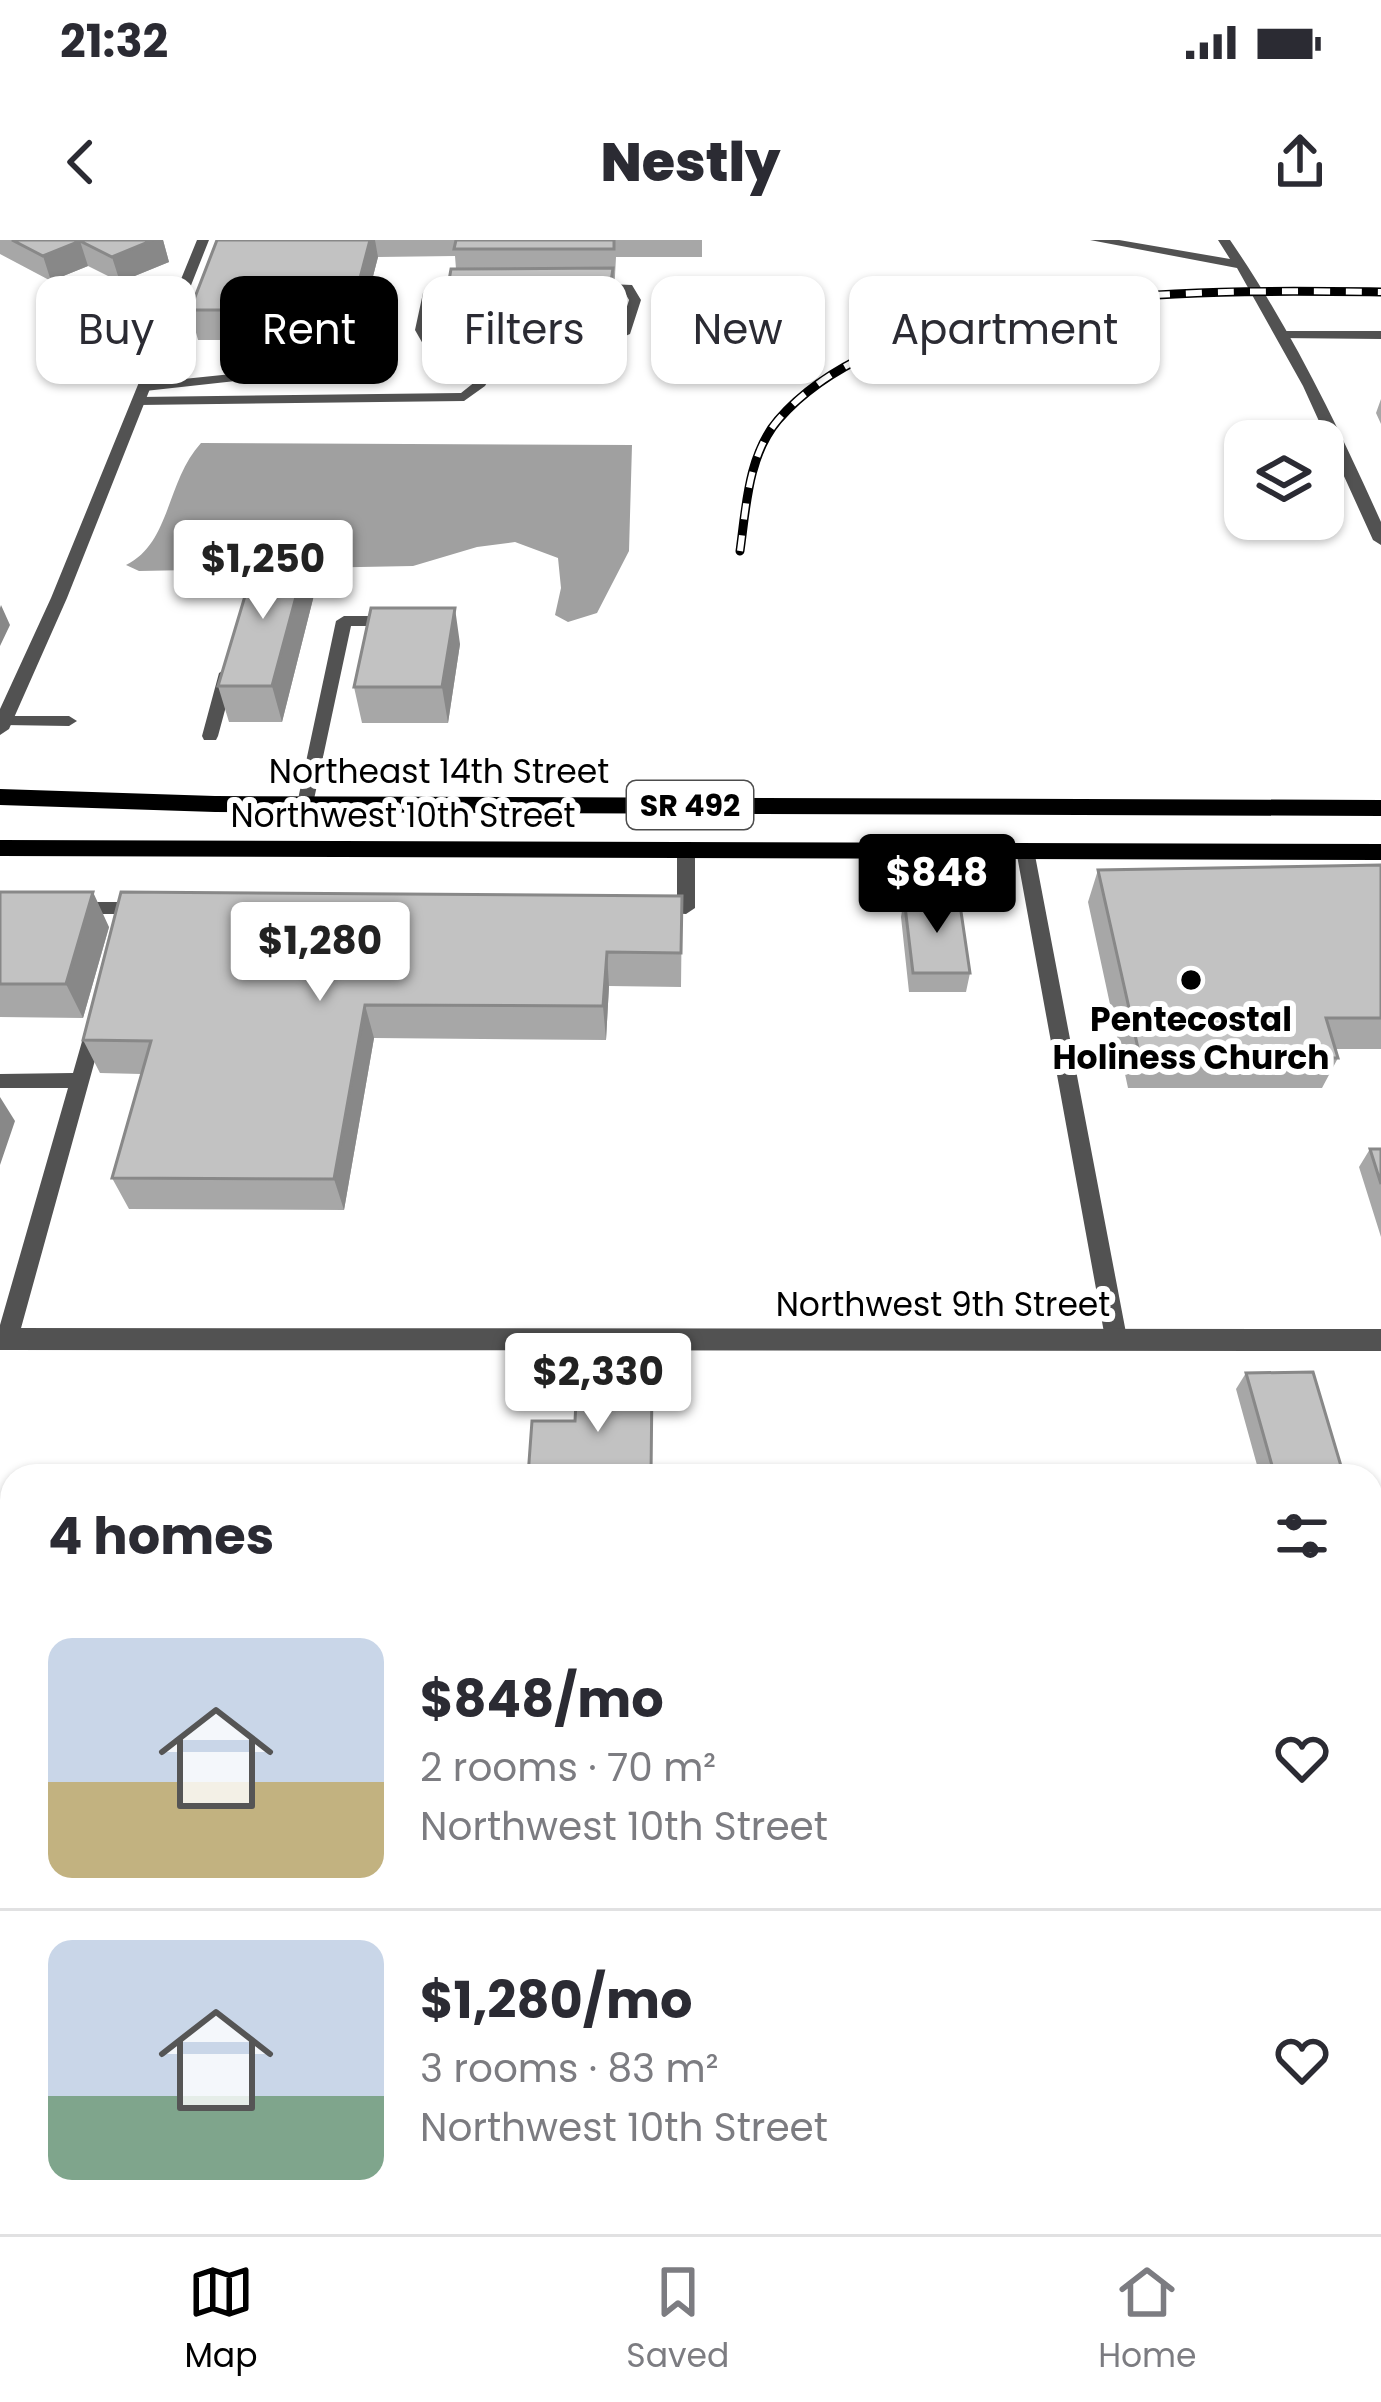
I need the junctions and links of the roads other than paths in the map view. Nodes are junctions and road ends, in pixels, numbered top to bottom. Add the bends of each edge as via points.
1 (203, 240) edge
2 (1096, 240) edge
3 (1224, 240) edge
4 (1240, 265) junction
5 (627, 288) edge
6 (627, 328) edge
7 (1381, 334) edge
8 (1282, 335) junction
9 (220, 382) edge
10 (481, 384) edge
11 (142, 394) junction
12 (1381, 540) edge
13 (406, 620) edge
14 (227, 673) edge
15 (69, 721) dead end
16 (2, 724) edge
17 (210, 736) dead end
18 (0, 797) edge
19 (305, 804) junction
20 (1381, 808) edge
21 (0, 848) edge
22 (686, 849) junction
23 (1025, 850) junction
24 (1381, 852) edge
25 (43, 908) edge
26 (128, 908) junction
27 (175, 908) edge
28 (639, 908) edge
29 (122, 930) edge
30 (104, 994) edge
31 (80, 1080) junction
32 (0, 1081) edge
33 (1116, 1338) junction
34 (4, 1339) edge
35 (1381, 1340) edge

1 - 11 street
2 - 4 street
3 - 4 street
4 - 8 street
5 - 6 lane via 635,300
7 - 8 lane
8 - 12 street
9 - 11 lane
10 - 11 lane via 464,398
11 - 16 street
13 - 19 lane via 344,621
14 - 17 lane
15 - 16 lane
18 - 19 main road, Northeast 14th Street / SR 492
19 - 20 main road, Northeast 14th Street / SR 492
21 - 22 main road, Northwest 10th Street / SR 492
22 - 23 main road, Northwest 10th Street / SR 492
22 - 28 lane via 686,908
23 - 24 main road, Northwest 10th Street / SR 492
23 - 33 lane
25 - 26 lane
26 - 27 lane
26 - 29 lane
30 - 31 lane
31 - 32 lane
31 - 34 lane
33 - 34 street, Northwest 9th Street
33 - 35 street, Northwest 9th Street

